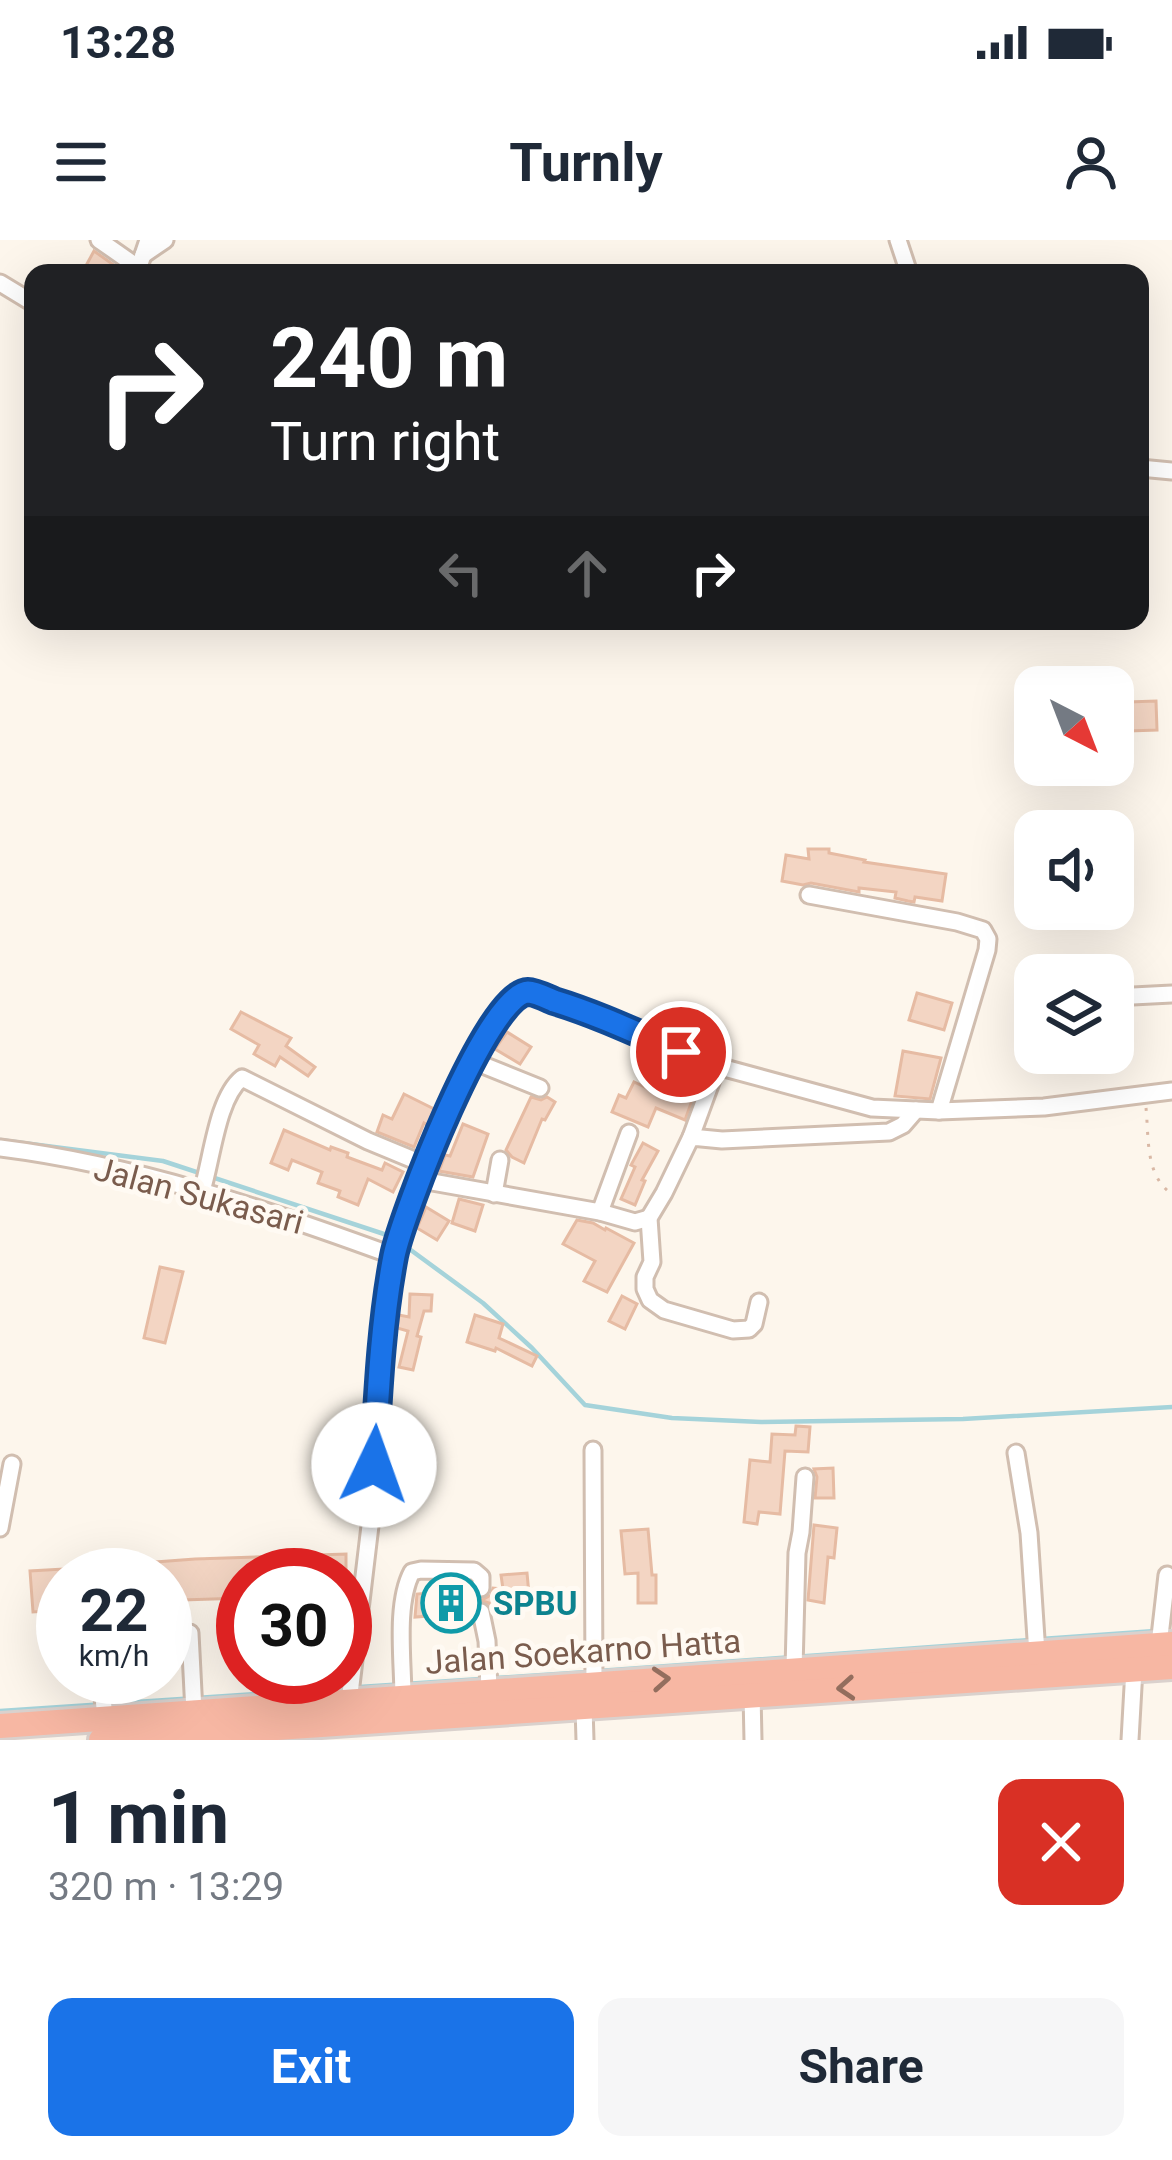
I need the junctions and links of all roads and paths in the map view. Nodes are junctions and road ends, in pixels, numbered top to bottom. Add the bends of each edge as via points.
1 (99, 240) edge
2 (165, 240) edge
3 (142, 259) edge
4 (809, 896) dead end
5 (1172, 994) edge
6 (1134, 996) edge
7 (472, 1060) junction
8 (717, 1066) junction
9 (540, 1088) dead end
10 (1172, 1091) edge
11 (1145, 1093) junction
12 (916, 1110) junction
13 (939, 1112) junction
14 (628, 1132) dead end
15 (691, 1137) junction
16 (0, 1148) edge
17 (500, 1160) dead end
18 (423, 1172) junction
19 (203, 1187) junction
20 (494, 1194) junction
21 (1172, 1194) edge
22 (600, 1212) junction
23 (649, 1218) junction
24 (395, 1252) junction
25 (759, 1302) dead end
26 (593, 1450) dead end
27 (1016, 1453) dead end
28 (12, 1465) dead end
29 (805, 1477) dead end
30 (0, 1528) edge
31 (1167, 1575) dead end
32 (481, 1588) dead end
33 (481, 1612) dead end
34 (1035, 1643) junction
35 (1165, 1643) edge
36 (794, 1665) junction
37 (1134, 1669) junction
38 (192, 1682) edge
39 (489, 1690) junction
40 (752, 1694) junction
41 (588, 1707) edge
42 (194, 1709) junction
43 (349, 1715) edge
44 (411, 1718) edge
45 (104, 1723) edge
46 (0, 1726) edge
47 (753, 1740) edge
48 (1130, 1740) edge

1 - 3 street
2 - 3 street
4 - 13 street via 983,930 987,950
5 - 6 street
7 - 8 street via 501,1011 527,992
7 - 9 street
7 - 18 street
8 - 12 street via 872,1108
8 - 15 street
10 - 11 street
11 - 13 street
11 - 21 path via 1152,1167
12 - 13 street
12 - 15 street via 890,1132
14 - 22 street
15 - 23 street
16 - 19 street, Jalan Sukasari
17 - 20 street
18 - 19 street via 242,1078 224,1107
18 - 20 street
18 - 24 street
19 - 24 street, Jalan Sukasari
20 - 22 street
22 - 23 street
23 - 25 street via 645,1289 656,1305 733,1330 754,1324
24 - 43 street
26 - 41 street
27 - 34 street
28 - 30 street
29 - 36 street
31 - 35 street
32 - 44 street via 474,1571 412,1572 402,1648
33 - 39 street
34 - 35 highway, Jalan Soekarno Hatta
34 - 36 highway, Jalan Soekarno Hatta
35 - 37 highway, Jalan Soekarno Hatta
41 -> 36 highway, Jalan Soekarno Hatta
37 -> 40 highway, Jalan Soekarno Hatta
37 - 48 street
38 - 42 street
39 - 41 highway, Jalan Soekarno Hatta
39 - 44 highway, Jalan Soekarno Hatta
40 - 41 highway, Jalan Soekarno Hatta
40 - 47 street
41 - 44 highway, Jalan Soekarno Hatta
42 - 43 highway, Jalan Soekarno Hatta
42 - 45 highway, Jalan Soekarno Hatta
43 - 44 highway, Jalan Soekarno Hatta
43 - 45 highway, Jalan Soekarno Hatta
45 - 46 highway, Jalan Soekarno Hatta

